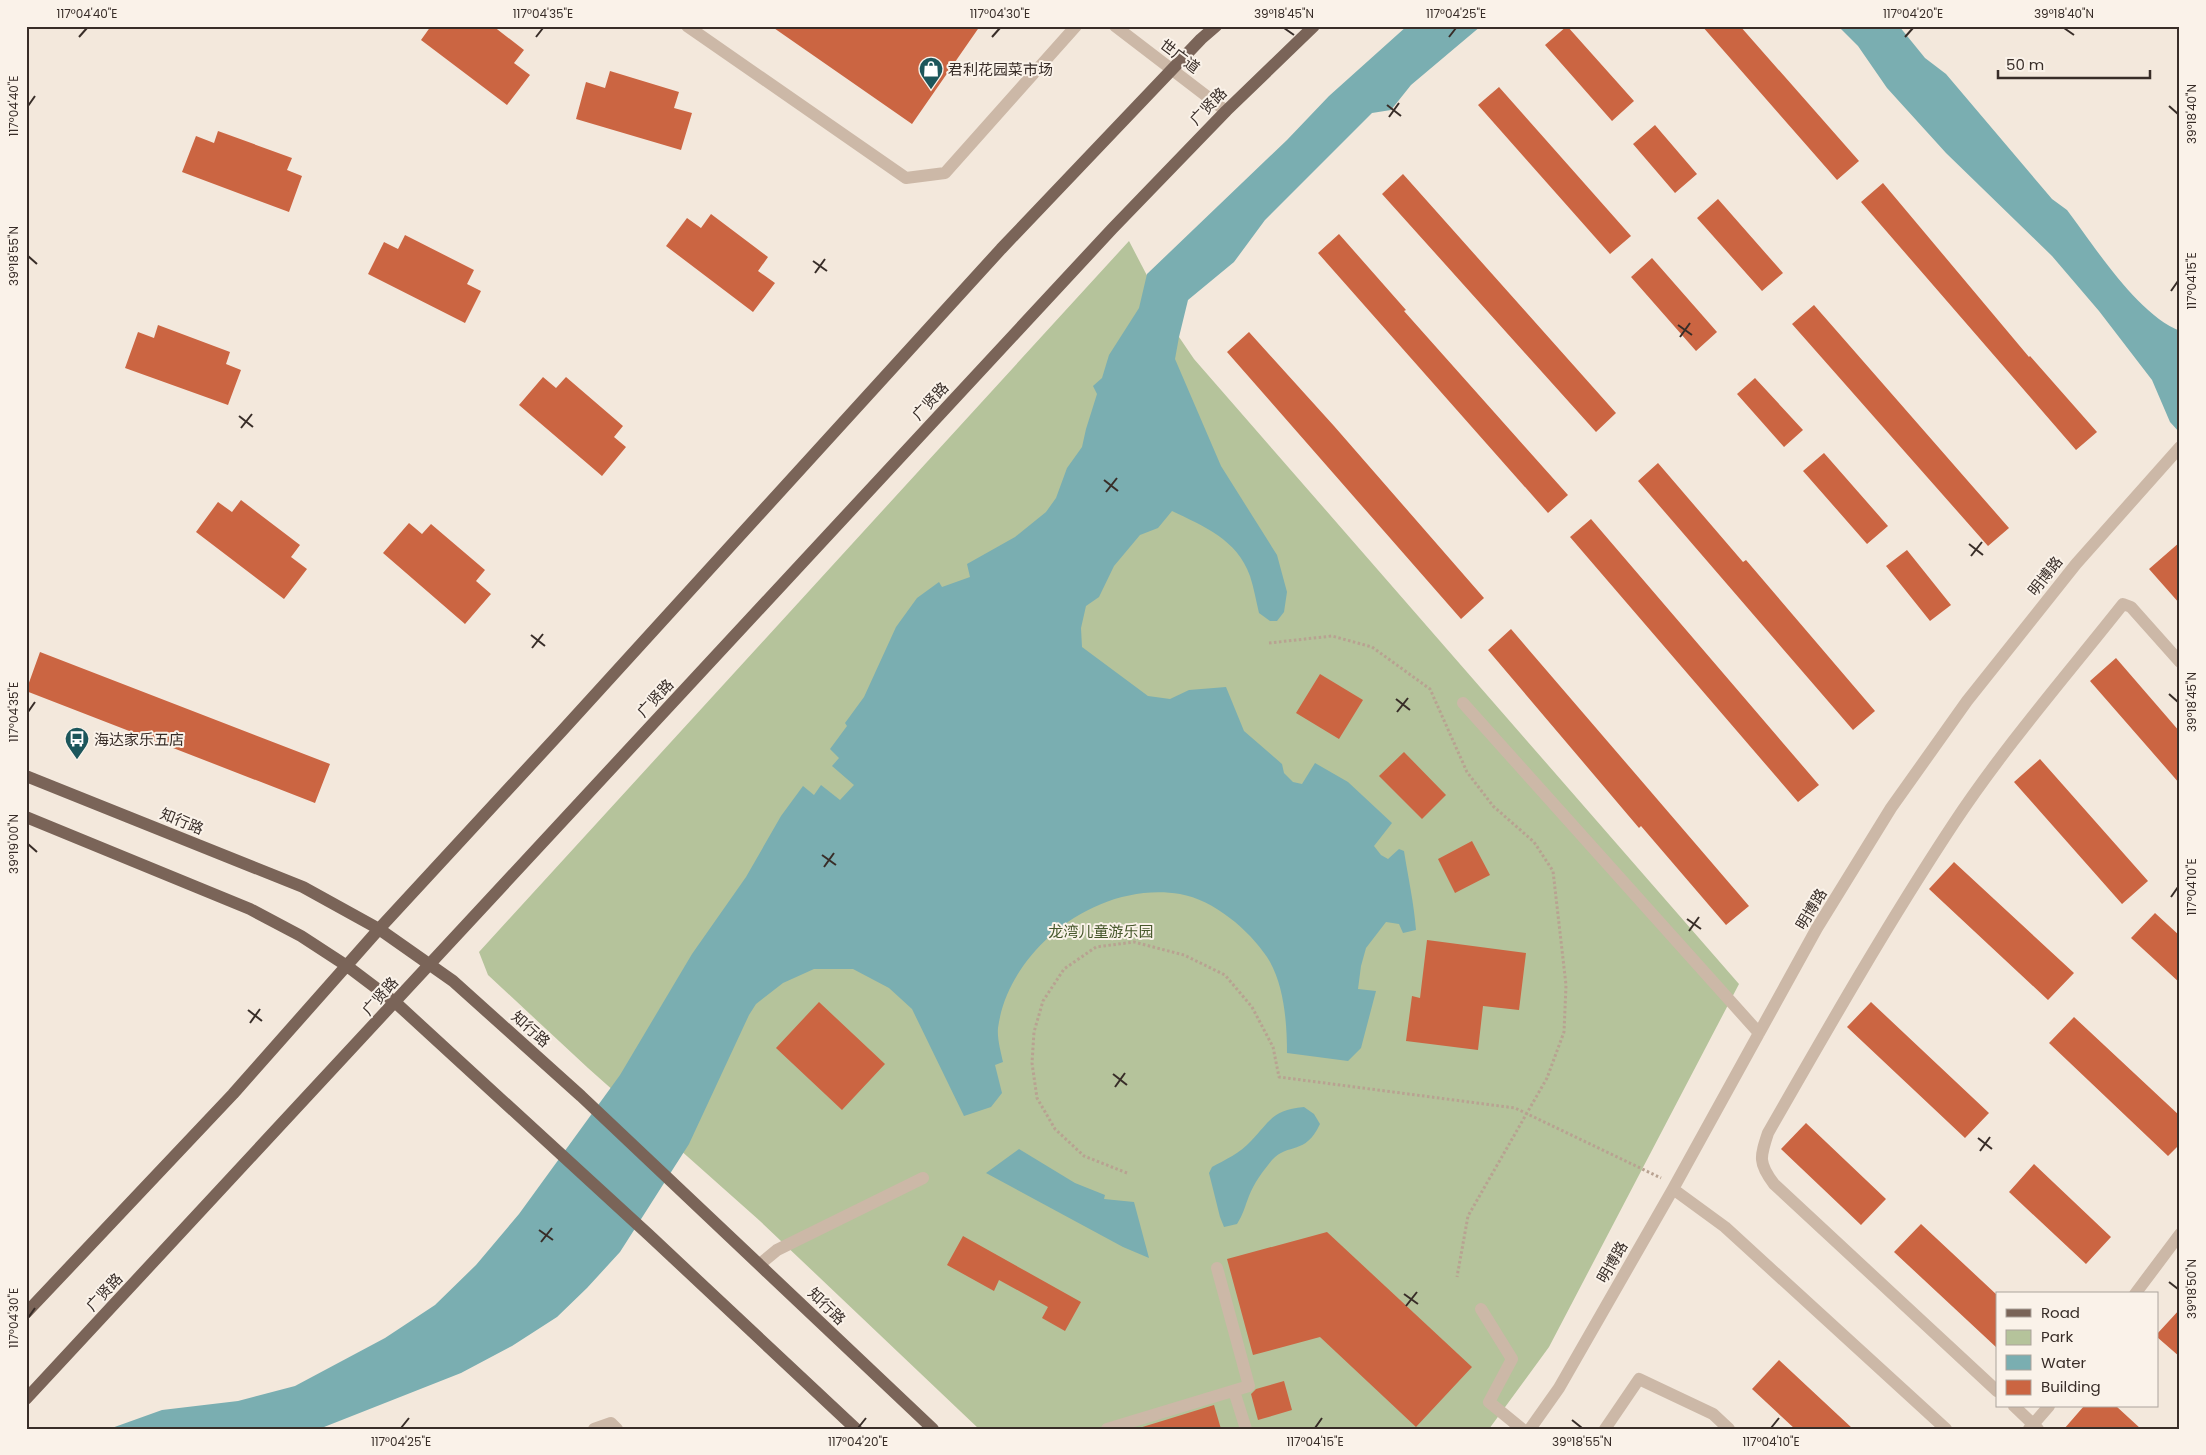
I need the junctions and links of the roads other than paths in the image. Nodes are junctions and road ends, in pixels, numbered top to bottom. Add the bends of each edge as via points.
1 (686, 26) edge
2 (1076, 26) edge
3 (1115, 26) edge
4 (1216, 26) edge
5 (1314, 26) edge
6 (1172, 70) junction
7 (1226, 111) junction
8 (2180, 447) edge
9 (2180, 662) edge
10 (1463, 703) dead end
11 (26, 776) edge
12 (26, 817) edge
13 (379, 929) junction
14 (429, 965) junction
15 (347, 966) junction
16 (396, 1003) junction
17 (1759, 1033) junction
18 (923, 1178) dead end
19 (1674, 1187) junction
20 (2180, 1234) edge
21 (760, 1264) junction
22 (1217, 1268) dead end
23 (2136, 1292) edge
24 (1481, 1309) dead end
25 (26, 1313) edge
26 (1996, 1390) edge
27 (1234, 1391) junction
28 (26, 1398) edge
29 (2016, 1408) edge
30 (2048, 1408) edge
31 (2034, 1427) edge
32 (594, 1429) edge
33 (617, 1429) edge
34 (856, 1429) edge
35 (933, 1429) edge
36 (1107, 1429) edge
37 (1246, 1429) edge
38 (1522, 1429) edge
39 (1530, 1429) edge
40 (1605, 1429) edge
41 (1729, 1429) edge
42 (1946, 1429) edge

1 - 2 street via 906,178 945,173
3 - 6 street, 世广道
4 - 6 main road
5 - 7 main road, 广贤路
6 - 7 street, 世广道
6 - 13 main road via 1001,249
7 - 14 main road, 广贤路 via 1112,229
8 - 17 street, 明博路 via 2076,564 1951,724 1891,808 1817,928
9 - 26 street via 2131,607 2123,604 1955,821 1844,1000 1768,1133 1761,1154 1763,1170 1774,1184
10 - 17 street
11 - 13 main road, 知行路 via 303,887
12 - 15 main road via 250,909 295,932
13 - 14 main road, 知行路
13 - 15 main road
14 - 16 main road, 广贤路
14 - 21 main road, 知行路 via 453,981 581,1096
15 - 16 main road
15 - 25 main road via 233,1094
16 - 28 main road, 广贤路
16 - 34 main road
17 - 19 street, 明博路
18 - 21 street via 777,1250
19 - 39 street, 明博路 via 1559,1388
19 - 42 street via 1725,1227
20 - 23 street
21 - 35 main road, 知行路
22 - 27 street via 1249,1386
24 - 38 street via 1512,1359 1489,1402
27 - 36 street
27 - 37 street
29 - 31 street
30 - 31 street
32 - 33 street via 611,1423
40 - 41 street via 1639,1379 1713,1414

